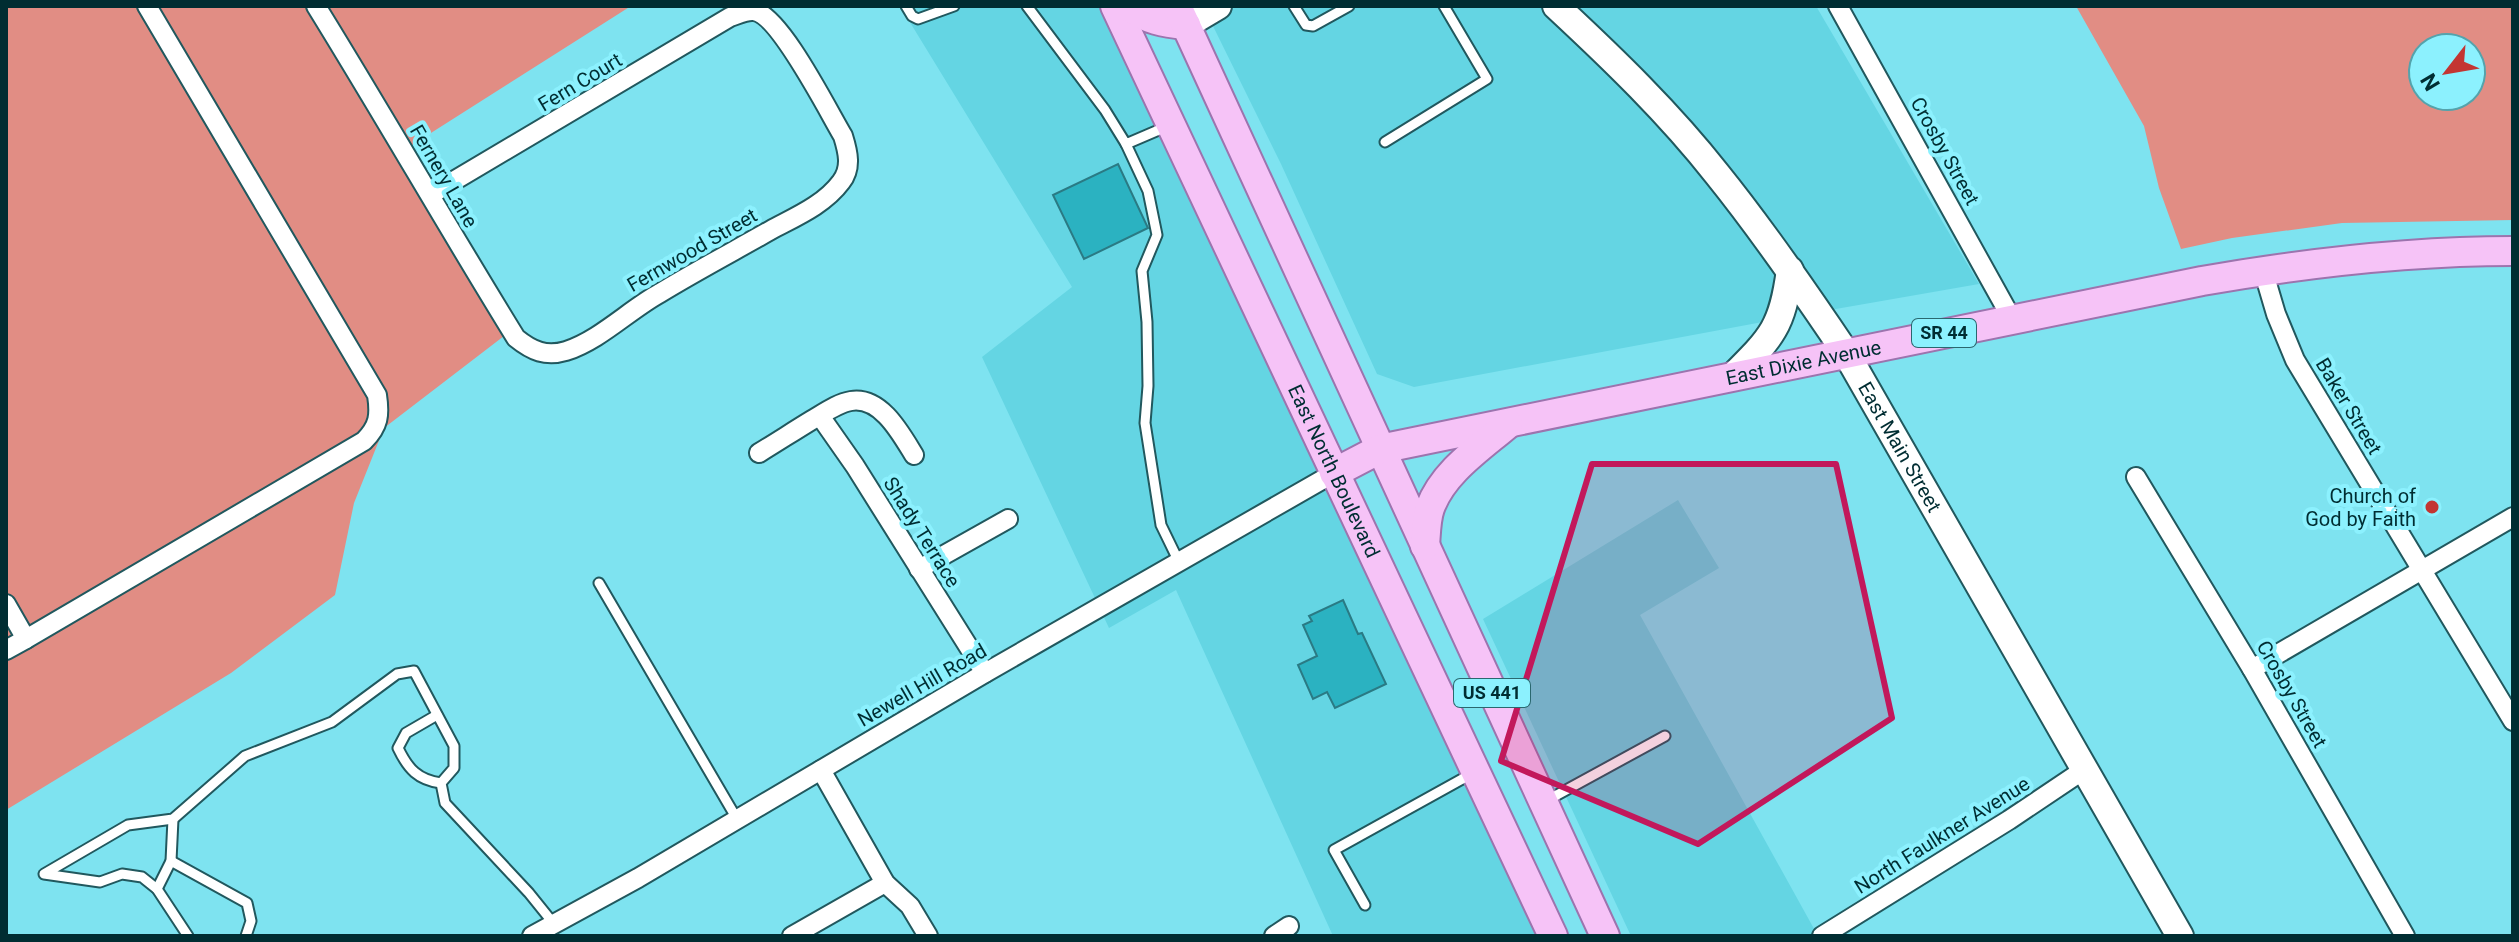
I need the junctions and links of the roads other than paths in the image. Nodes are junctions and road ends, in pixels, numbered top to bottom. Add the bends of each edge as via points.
1 (147, 6) edge
2 (316, 6) edge
3 (906, 6) edge
4 (954, 6) edge
5 (1027, 6) edge
6 (1115, 6) edge
7 (1128, 6) edge
8 (1218, 6) edge
9 (1294, 6) edge
10 (1349, 6) edge
11 (1444, 6) edge
12 (1556, 6) edge
13 (1838, 6) edge
14 (754, 11) joint
15 (1182, 16) edge
16 (1171, 125) junction
17 (1385, 142) dead end
18 (1126, 144) junction
19 (430, 195) junction
20 (2513, 251) edge
21 (1790, 270) junction
22 (2263, 270) junction
23 (2012, 319) junction
24 (1846, 353) junction
25 (546, 354) joint
26 (1733, 376) junction
27 (820, 416) junction
28 (1510, 421) junction
29 (1380, 449) junction
30 (759, 453) dead end
31 (914, 455) dead end
32 (1334, 473) junction
33 (2136, 477) dead end
34 (2513, 517) edge
35 (1008, 519) dead end
36 (1425, 547) junction
37 (1179, 562) junction
38 (919, 569) junction
39 (2422, 569) junction
40 (599, 583) dead end
41 (6, 604) edge
42 (26, 639) junction
43 (6, 650) edge
44 (2252, 669) junction
45 (985, 673) junction
46 (437, 715) junction
47 (2513, 721) edge
48 (1665, 736) dead end
49 (2085, 769) junction
50 (821, 770) junction
51 (1476, 771) junction
52 (441, 783) junction
53 (1543, 803) junction
54 (173, 819) junction
55 (737, 819) junction
56 (171, 861) junction
57 (885, 883) junction
58 (157, 889) junction
59 (1365, 905) dead end
60 (554, 924) junction
61 (1548, 931) edge
62 (188, 936) edge
63 (246, 936) edge
64 (532, 936) edge
65 (792, 936) edge
66 (928, 936) edge
67 (1605, 936) edge
68 (1822, 936) edge
69 (2180, 936) edge
70 (2405, 936) edge

1 - 42 street via 377,395 380,413 375,430 364,441
2 - 19 street, Fernery Lane
3 - 4 lane via 918,19
5 - 18 lane
6 - 16 main road, East North Boulevard / US 441
7 - 15 main road via 1161,23
8 - 15 main road
9 - 10 lane via 1306,25 1313,26
11 - 17 lane via 1487,79
12 - 21 main road, East Main Street via 1658,106
13 - 23 street, Crosby Street
14 - 19 street, Fern Court via 730,17
14 - 25 street, Fernwood Street via 782,33 843,136 848,151 844,179 817,205 657,294 590,339
15 - 29 main road, US 441
16 - 18 lane
16 - 32 main road, East North Boulevard / US 441
18 - 37 lane via 1148,191 1157,235 1142,271 1145,423 1161,525
19 - 25 street, Fernery Lane via 516,338
20 - 22 main road, East Dixie Avenue / SR 44 via 2415,254
21 - 24 main road, East Main Street
21 - 26 main road via 1777,326
22 - 23 main road, East Dixie Avenue / SR 44
22 - 39 street, Baker Street via 2295,360
23 - 24 main road, East Dixie Avenue / SR 44
24 - 26 main road, East Dixie Avenue / SR 44
24 - 49 main road, East Main Street
26 - 28 main road, East Dixie Avenue / SR 44
27 - 30 street, Shady Terrace
27 - 31 street, Shady Terrace via 850,401 873,406 898,429
27 - 38 street, Shady Terrace
28 - 29 main road, East Dixie Avenue / SR 44
28 - 36 main road via 1441,487 1429,510
29 - 32 main road, SR 44
29 - 36 main road, US 441
32 - 37 street, Newell Hill Road
32 - 51 main road, East North Boulevard / US 441
33 - 44 street, Crosby Street
34 - 39 street
35 - 38 street
36 - 53 main road, US 441
37 - 45 street, Newell Hill Road
38 - 45 street, Shady Terrace
39 - 44 street
39 - 47 street, Baker Street
40 - 55 lane
41 - 42 street
42 - 43 street
44 - 70 street, Crosby Street
45 - 50 street, Newell Hill Road
46 - 52 lane via 454,746 454,768
46 - 52 lane via 406,733 398,748 416,775
46 - 54 lane via 414,671 397,674 332,722 245,756
48 - 53 lane
49 - 68 street, North Faulkner Avenue
49 - 69 main road, East Main Street
50 - 55 street, Newell Hill Road
50 - 57 street
51 - 59 lane via 1334,850
51 - 61 main road, East North Boulevard / US 441
52 - 60 lane via 445,803
53 - 67 main road, US 441
54 - 56 lane
54 - 58 lane via 128,825 44,874 100,882 122,874 142,877
55 - 60 street, Newell Hill Road
56 - 58 lane
56 - 63 lane via 247,903 251,921
57 - 65 street
57 - 66 street via 910,906
58 - 62 lane
60 - 64 street, Newell Hill Road

